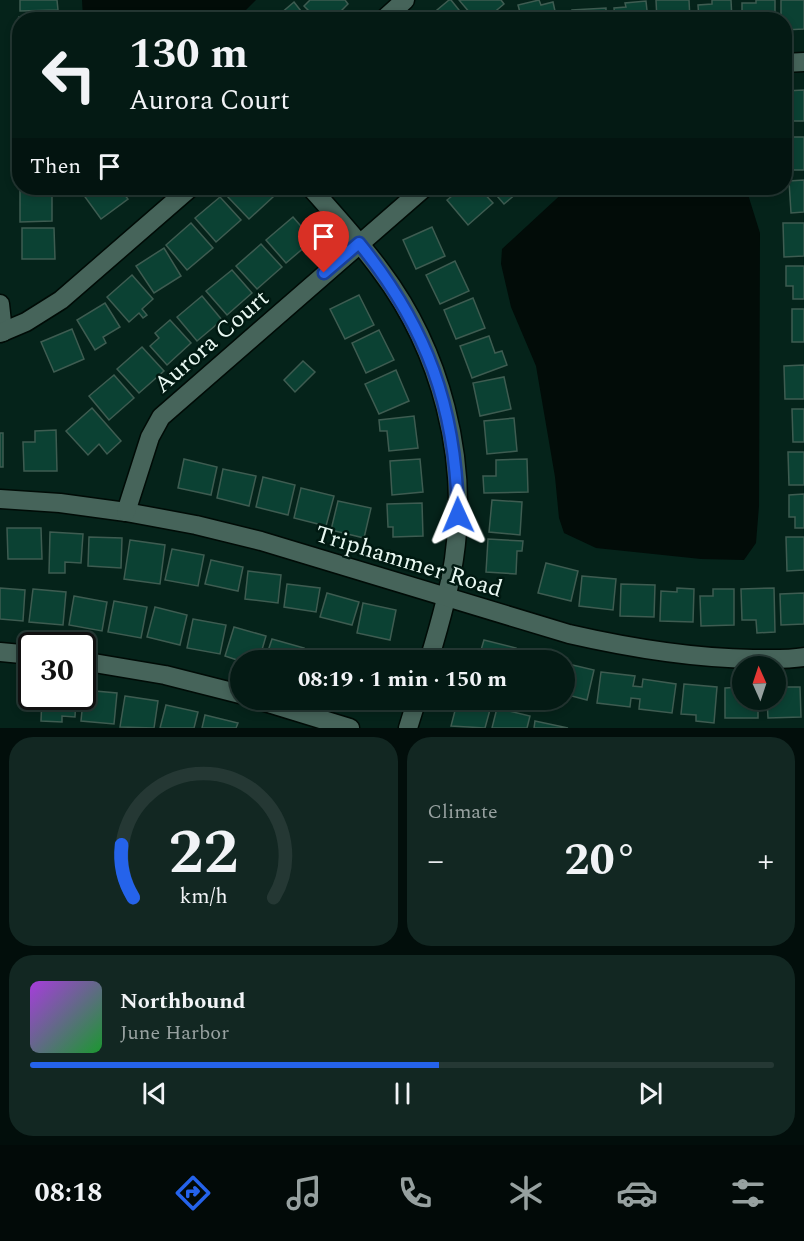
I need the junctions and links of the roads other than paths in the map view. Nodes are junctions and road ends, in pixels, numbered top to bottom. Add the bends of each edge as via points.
1 (405, 0) edge
2 (392, 12) edge
3 (182, 195) edge
4 (317, 195) edge
5 (415, 195) edge
6 (359, 243) junction
7 (0, 304) edge
8 (2, 332) edge
9 (0, 499) edge
10 (126, 512) junction
11 (447, 597) junction
12 (432, 650) edge
13 (0, 652) edge
14 (18, 654) edge
15 (804, 657) edge
16 (96, 663) edge
17 (230, 691) edge
18 (291, 710) edge
19 (414, 710) edge
20 (350, 728) edge
21 (408, 728) edge

1 - 2 street
3 - 8 street via 61,300
4 - 6 street
5 - 6 street, Aurora Court
6 - 10 street, Aurora Court via 161,417 150,437
6 - 11 street via 406,308 435,373 447,415 458,515
7 - 8 street
9 - 10 street, Triphammer Road
10 - 11 street, Triphammer Road via 261,541
11 - 12 street
11 - 15 street, Triphammer Road via 620,646 723,658
13 - 14 street
16 - 17 street
18 - 20 street
19 - 21 street

